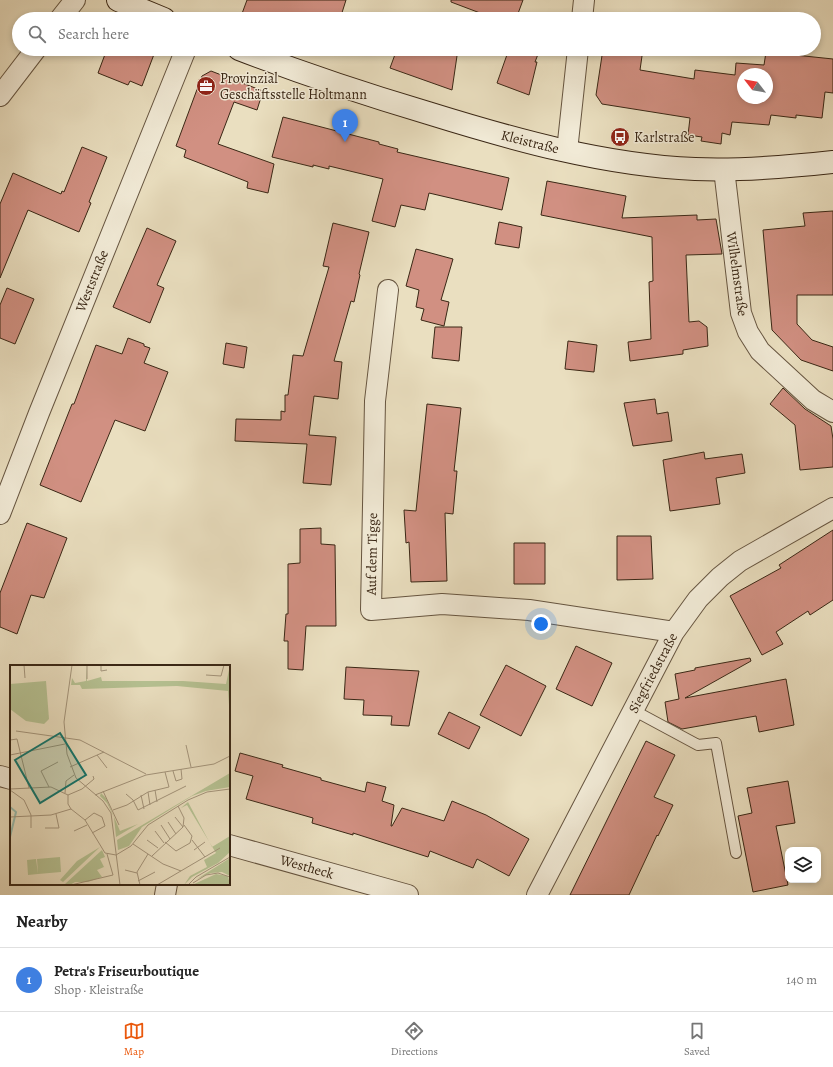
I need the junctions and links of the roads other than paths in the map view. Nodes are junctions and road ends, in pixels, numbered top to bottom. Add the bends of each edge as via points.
1 (75, 0) edge
2 (118, 0) edge
3 (584, 0) edge
4 (66, 12) edge
5 (147, 12) edge
6 (583, 12) edge
7 (31, 56) edge
8 (183, 56) edge
9 (257, 56) edge
10 (577, 56) edge
11 (0, 96) edge
12 (567, 151) junction
13 (833, 162) edge
14 (724, 169) junction
15 (388, 290) dead end
16 (833, 412) edge
17 (833, 508) edge
18 (0, 514) edge
19 (674, 632) junction
20 (633, 710) junction
21 (0, 776) edge
22 (10, 779) edge
23 (230, 845) edge
24 (736, 853) dead end
25 (167, 885) edge
26 (164, 895) edge
27 (408, 895) edge
28 (537, 895) edge

1 - 4 street
2 - 5 main road
3 - 6 street
7 - 11 street
8 - 18 street, Weststraße
9 - 12 main road, Kleistraße via 356,91 493,133
10 - 12 street
12 - 14 main road, Kleistraße via 628,162
13 - 14 main road, Kleistraße via 788,167
14 - 16 street, Wilhelmstraße via 741,313 748,332 760,351 781,371 813,400
15 - 19 street, Auf dem Tigge via 375,401 371,610 442,604 529,610
17 - 19 street, Siegfriedstraße via 725,573 698,599
19 - 20 street, Siegfriedstraße
20 - 24 lane via 698,745 716,743
20 - 28 street, Siegfriedstraße
21 - 22 street
23 - 27 street, Westheck
25 - 26 street

